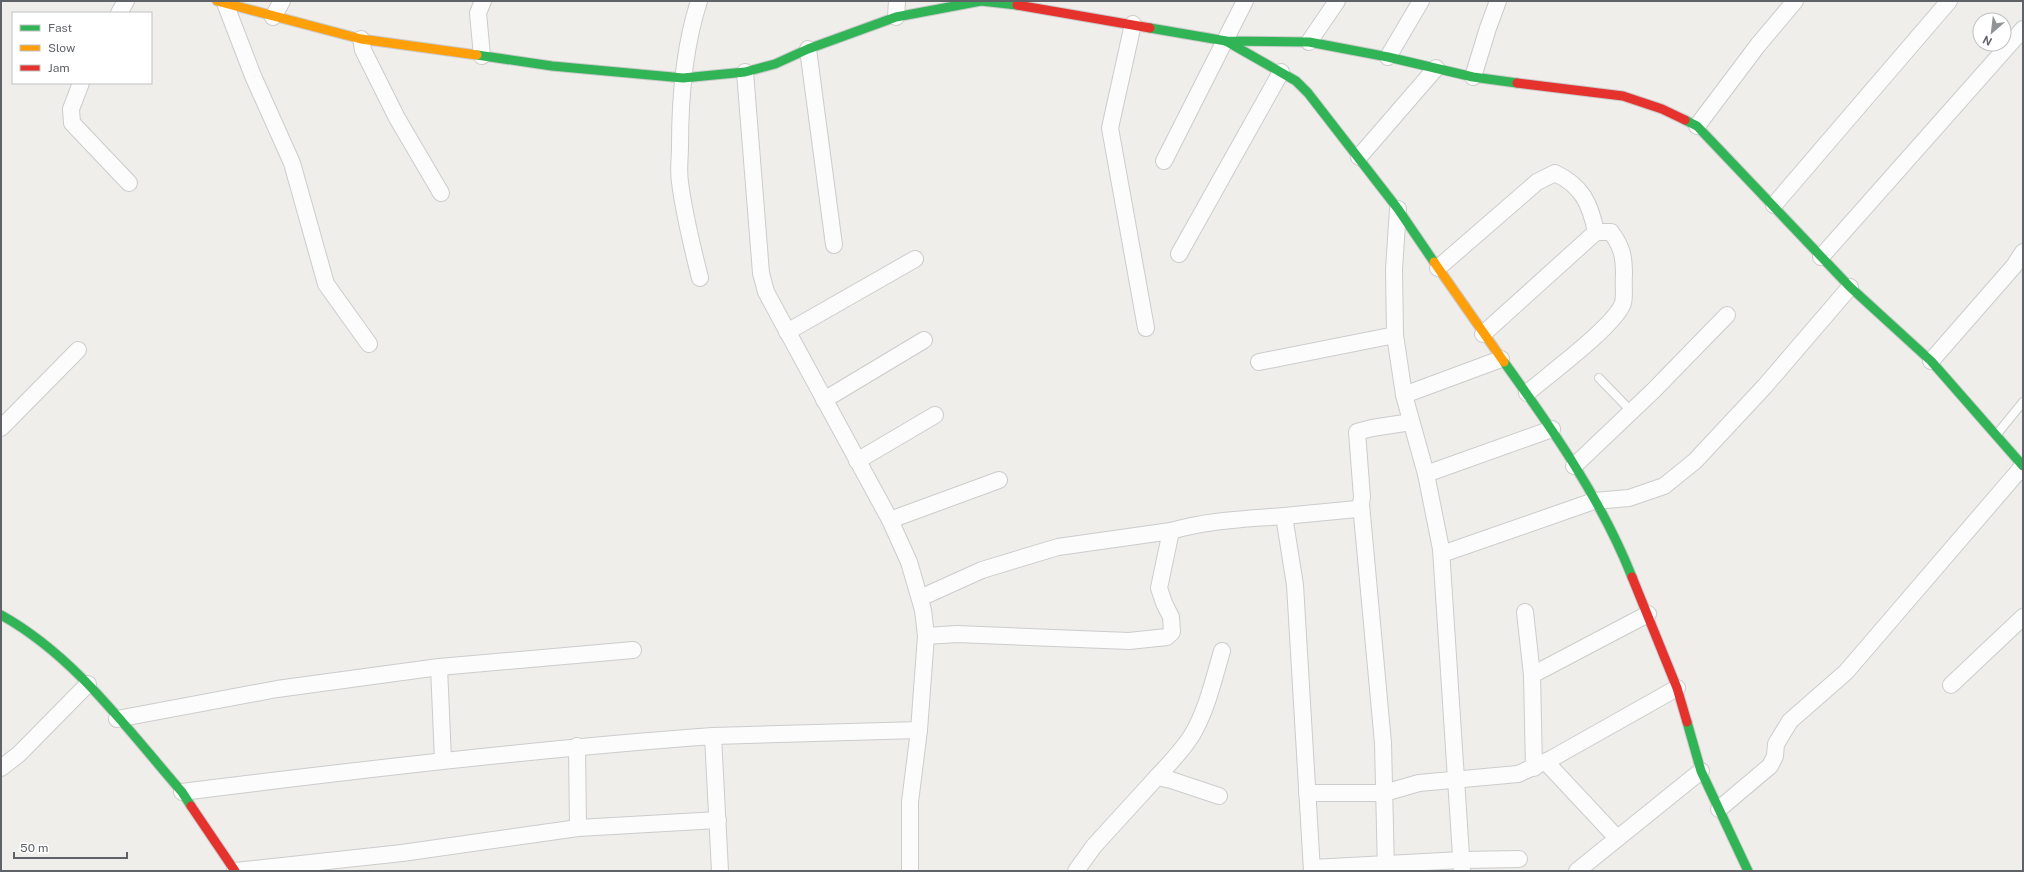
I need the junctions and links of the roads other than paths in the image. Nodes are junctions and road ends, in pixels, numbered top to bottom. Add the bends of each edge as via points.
1 (126, 1) edge
2 (282, 1) edge
3 (483, 1) edge
4 (699, 1) edge
5 (897, 1) edge
6 (1245, 1) edge
7 (1337, 1) edge
8 (1421, 1) edge
9 (1498, 1) edge
10 (1795, 1) edge
11 (1949, 1) edge
12 (221, 2) edge
13 (120, 12) edge
14 (273, 17) junction
15 (896, 17) junction
16 (1133, 24) junction
17 (2023, 28) edge
18 (361, 39) junction
19 (1226, 41) junction
20 (1309, 42) junction
21 (808, 49) junction
22 (482, 56) junction
23 (1388, 57) junction
24 (1436, 68) junction
25 (745, 72) junction
26 (1281, 72) junction
27 (1473, 77) junction
28 (683, 78) junction
29 (81, 84) edge
30 (1697, 126) junction
31 (1358, 157) junction
32 (1164, 161) dead end
33 (129, 183) dead end
34 (441, 193) dead end
35 (1774, 205) junction
36 (1398, 209) junction
37 (1596, 232) junction
38 (834, 245) dead end
39 (2023, 252) edge
40 (1179, 254) dead end
41 (1821, 257) junction
42 (916, 259) dead end
43 (1438, 268) junction
44 (700, 278) dead end
45 (1850, 287) junction
46 (1727, 315) dead end
47 (1146, 328) dead end
48 (787, 332) junction
49 (1483, 334) junction
50 (1396, 335) junction
51 (924, 340) dead end
52 (369, 344) dead end
53 (78, 350) dead end
54 (1501, 359) junction
55 (1931, 361) junction
56 (1259, 362) dead end
57 (1600, 378) dead end
58 (1527, 393) junction
59 (1404, 395) junction
60 (824, 400) junction
61 (2023, 402) edge
62 (1631, 411) junction
63 (935, 415) dead end
64 (1411, 422) junction
65 (1, 428) edge
66 (1552, 429) junction
67 (1996, 434) junction
68 (857, 461) junction
69 (1574, 466) junction
70 (2023, 466) edge
71 (1426, 474) junction
72 (999, 480) dead end
73 (1594, 501) junction
74 (1361, 504) junction
75 (1284, 516) junction
76 (890, 520) junction
77 (1171, 531) junction
78 (1442, 554) junction
79 (920, 598) junction
80 (1525, 612) dead end
81 (1648, 614) junction
82 (1, 616) edge
83 (2023, 617) edge
84 (926, 636) junction
85 (633, 650) dead end
86 (1222, 651) dead end
87 (439, 667) junction
88 (1532, 675) junction
89 (88, 684) junction
90 (1951, 685) dead end
91 (1677, 688) junction
92 (117, 719) junction
93 (918, 730) junction
94 (713, 736) junction
95 (577, 746) junction
96 (443, 760) junction
97 (1540, 765) junction
98 (1, 768) edge
99 (1701, 771) junction
100 (1157, 777) junction
101 (1458, 780) junction
102 (182, 792) junction
103 (1307, 793) junction
104 (1384, 793) junction
105 (1218, 796) dead end
106 (1719, 809) junction
107 (718, 820) junction
108 (578, 828) junction
109 (1616, 838) junction
110 (1519, 859) dead end
111 (1462, 865) edge
112 (1385, 868) edge
113 (1312, 870) edge
114 (235, 871) edge
115 (720, 871) edge
116 (910, 871) edge
117 (1076, 871) edge
118 (1577, 871) edge
119 (1748, 871) edge

1 - 13 street
2 - 14 street
3 - 22 street via 478,13
4 - 28 street
5 - 15 street
6 - 19 street
7 - 20 street
8 - 23 street
9 - 27 street
10 - 30 street
11 - 35 street
12 - 14 street
12 - 52 street via 292,163 326,284
14 - 18 street
15 - 16 street via 981,1
15 - 21 street
16 - 19 street
16 - 47 street via 1110,128
17 - 41 street
18 - 22 street
18 - 34 street via 397,118
19 - 20 street
19 - 26 street
19 - 32 street
20 - 23 street
21 - 25 street via 775,64
21 - 38 street
22 - 28 street via 552,66
23 - 24 street
24 - 27 street
24 - 31 street
25 - 28 street
25 - 48 street via 761,274 766,292
26 - 31 street via 1296,81 1308,93
26 - 40 street
27 - 30 street via 1624,96 1662,109
28 - 44 street via 680,181
29 - 33 street via 71,109 72,123
30 - 35 street
31 - 36 street
35 - 41 street
36 - 43 street
36 - 50 street via 1394,269
37 - 43 street via 1591,210 1583,195 1570,180 1555,173 1537,182
37 - 49 street
37 - 58 street via 1611,232 1621,245 1624,266 1623,303 1609,323
39 - 55 street via 2014,266
41 - 45 street
42 - 48 street
43 - 49 street
45 - 55 street
45 - 73 street via 1765,386 1678,476 1664,486 1629,498
46 - 62 street
48 - 60 street
49 - 54 street
50 - 56 street
50 - 59 street
51 - 60 street
53 - 65 street
54 - 58 street
54 - 59 street
55 - 67 street
57 - 62 lane
58 - 66 street
59 - 64 street
60 - 68 street
61 - 67 lane
62 - 69 street
63 - 68 street
64 - 71 street
64 - 74 street via 1357,432 1361,462
66 - 69 street
66 - 71 street
67 - 70 street
68 - 76 street
69 - 73 street
70 - 106 street via 1846,672 1790,721 1776,744 1775,756 1770,766
71 - 78 street
72 - 76 street
73 - 78 street
73 - 81 street via 1617,539
74 - 75 street via 1357,509
74 - 104 street via 1383,743
75 - 77 street via 1224,520
75 - 103 street via 1295,585
76 - 79 street via 909,562
77 - 79 street via 1058,547 982,570
77 - 84 street via 1159,588 1171,617 1172,632 1167,637 1129,641 957,634
78 - 101 street
79 - 84 street
80 - 88 street
81 - 88 street
81 - 91 street
82 - 89 street via 45,643
83 - 90 street
84 - 93 street
85 - 87 street
86 - 100 street via 1193,734
87 - 92 street via 277,689
87 - 96 street
88 - 97 street
89 - 92 street
89 - 98 street via 20,754
91 - 97 street
91 - 99 street
92 - 102 street
93 - 94 street
93 - 116 street via 910,802
94 - 95 street
94 - 107 street
95 - 96 street
95 - 108 street
96 - 102 street
97 - 101 street via 1518,774
97 - 109 street
99 - 106 street
99 - 109 street
100 - 105 street
100 - 117 street via 1094,846
101 - 104 street via 1419,783
101 - 111 street
102 - 114 street
103 - 104 street
103 - 113 street
104 - 112 street
106 - 119 street
107 - 108 street
107 - 115 street
108 - 114 street via 402,853
109 - 118 street
110 - 111 street
111 - 112 street
112 - 113 street

